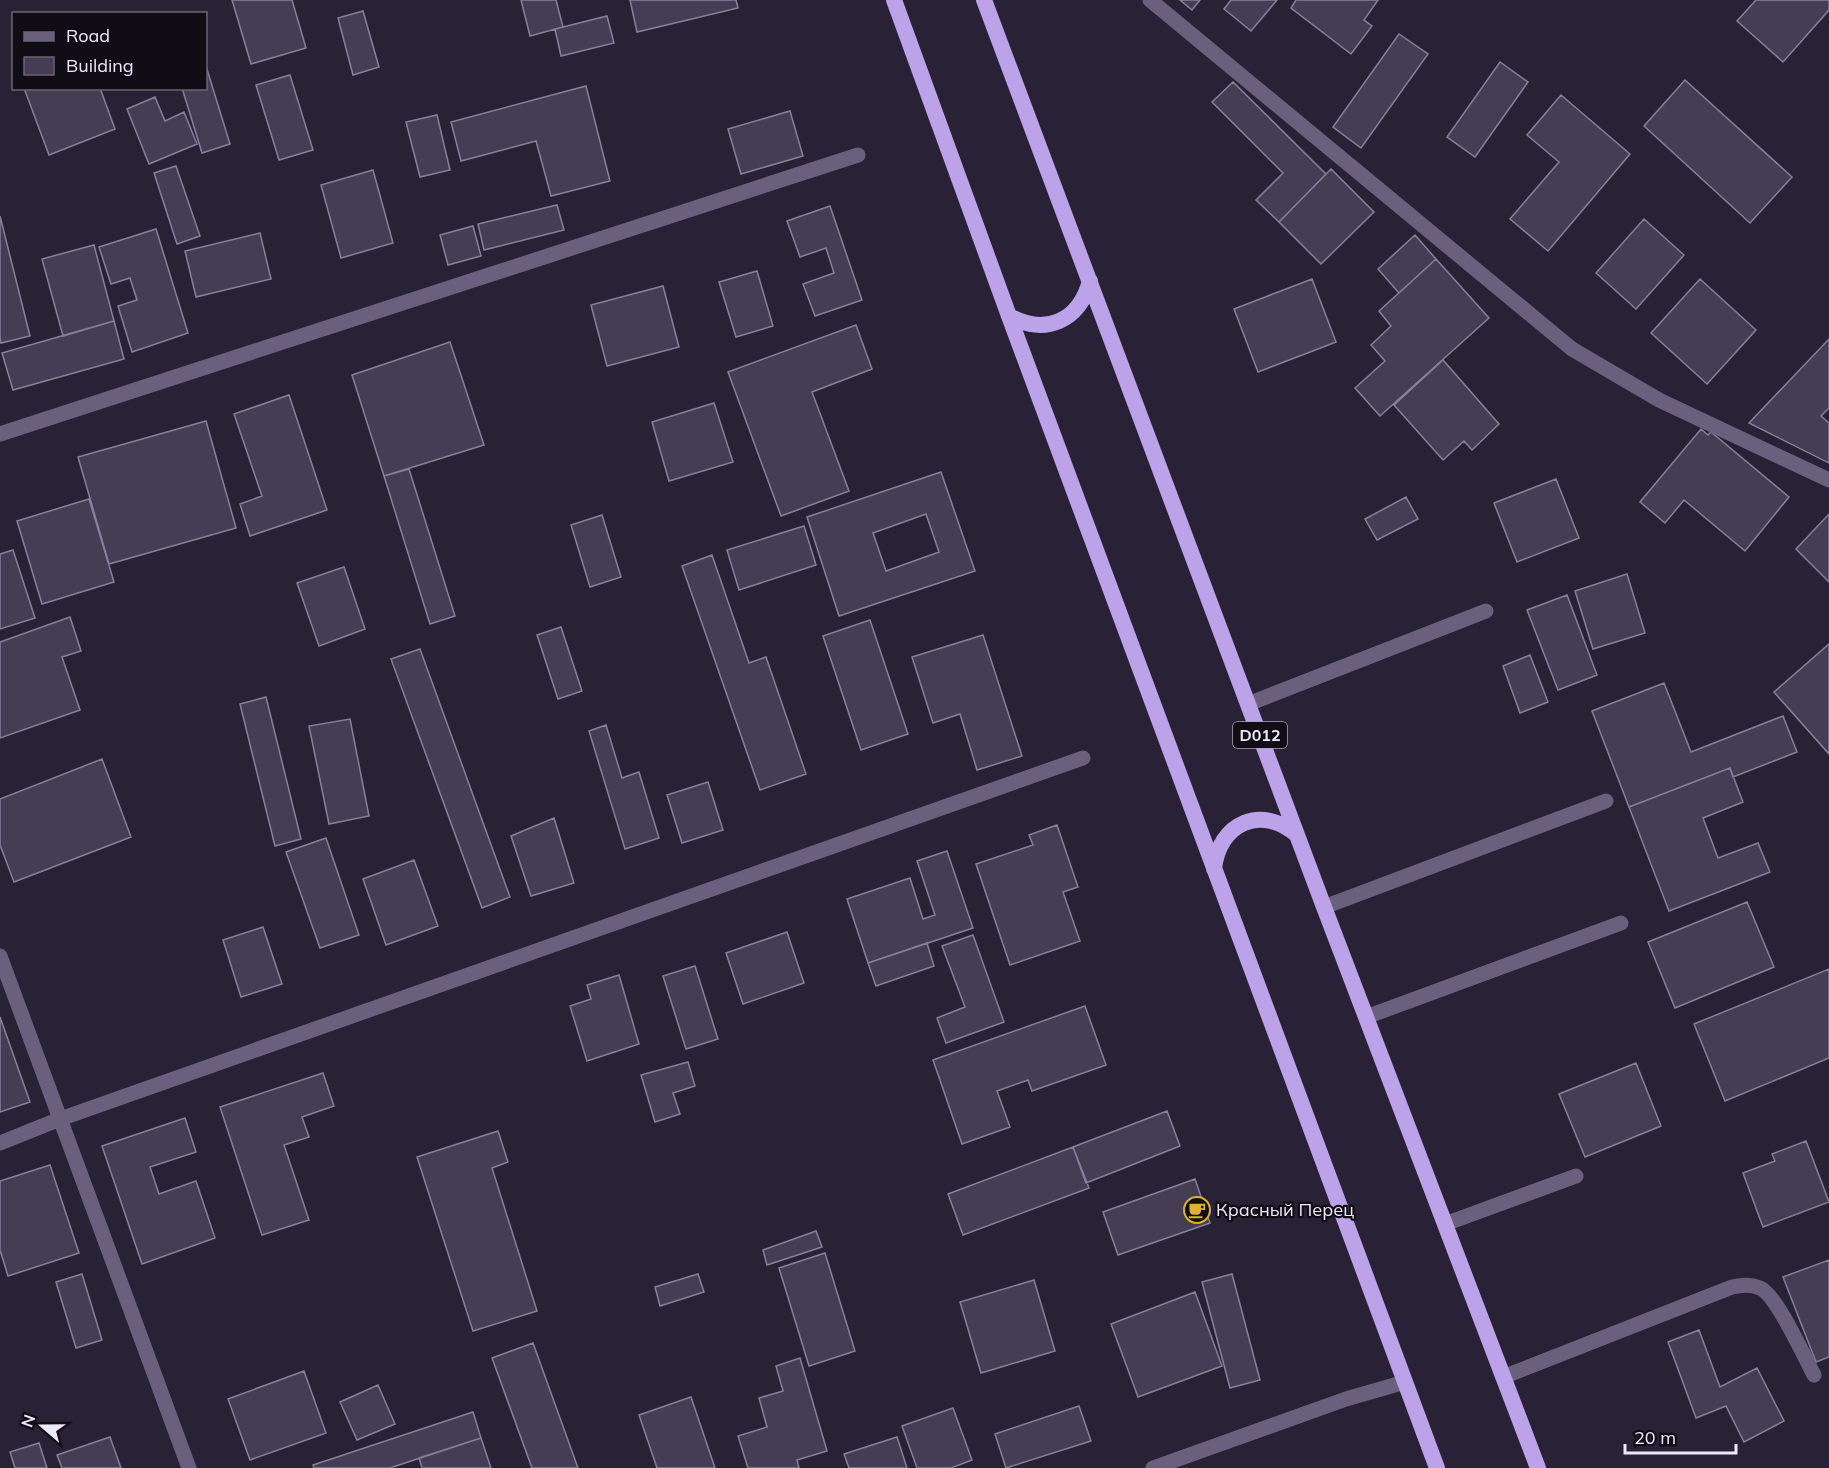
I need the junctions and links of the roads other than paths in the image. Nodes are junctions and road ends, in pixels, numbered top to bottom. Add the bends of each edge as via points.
1 (894, 0) edge
2 (984, 0) edge
3 (1150, 0) edge
4 (858, 155) dead end
5 (1090, 281) junction
6 (1009, 316) junction
7 (0, 434) edge
8 (1829, 480) edge
9 (1486, 611) dead end
10 (1248, 704) junction
11 (1083, 758) dead end
12 (1606, 801) dead end
13 (1297, 835) junction
14 (1214, 869) junction
15 (1324, 907) junction
16 (1621, 922) dead end
17 (0, 956) edge
18 (1366, 1017) junction
19 (60, 1119) junction
20 (0, 1143) edge
21 (1576, 1176) dead end
22 (1445, 1224) junction
23 (1814, 1375) dead end
24 (1503, 1377) junction
25 (1405, 1382) junction
26 (189, 1468) edge
27 (1153, 1468) edge
28 (1437, 1468) edge
29 (1538, 1468) edge

1 - 6 highway
2 - 5 highway, D012
3 - 8 street via 1572,350 1659,400
4 - 7 street
5 - 6 highway via 1079,305 1058,322 1033,325
5 - 10 highway, D012
6 - 14 highway
9 - 10 street
10 - 13 highway, D012
11 - 19 street
12 - 15 street
13 - 14 highway via 1275,821 1248,821 1223,840
13 - 15 highway, D012
14 - 25 highway
15 - 18 highway, D012
16 - 18 street
17 - 19 street
18 - 22 highway, D012
19 - 20 street
19 - 26 street
21 - 22 street
22 - 24 highway, D012
23 - 24 street via 1773,1299 1762,1288 1747,1284
24 - 29 highway, D012
25 - 27 street
25 - 28 highway

